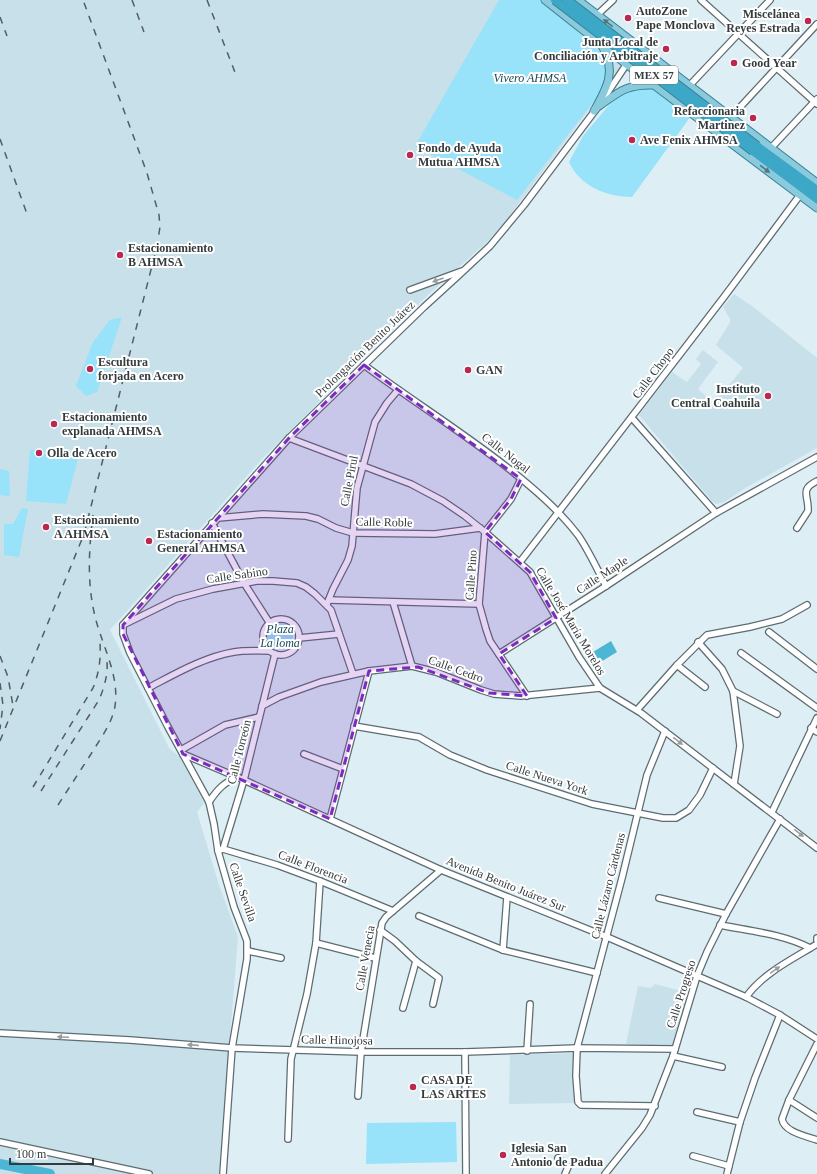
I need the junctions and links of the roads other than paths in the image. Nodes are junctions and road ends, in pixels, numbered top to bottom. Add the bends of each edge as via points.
1 (546, 0) edge
2 (555, 0) edge
3 (567, 0) edge
4 (578, 0) edge
5 (613, 0) edge
6 (700, 0) edge
7 (766, 1) edge
8 (598, 14) junction
9 (817, 24) edge
10 (738, 33) junction
11 (600, 43) junction
12 (639, 47) junction
13 (626, 64) junction
14 (776, 68) junction
15 (690, 85) junction
16 (655, 86) junction
17 (816, 101) edge
18 (597, 108) junction
19 (731, 117) junction
20 (755, 148) junction
21 (771, 148) junction
22 (817, 183) edge
23 (817, 190) edge
24 (800, 194) junction
25 (817, 199) edge
26 (817, 208) edge
27 (466, 269) junction
28 (410, 290) dead end
29 (364, 365) junction
30 (398, 390) junction
31 (632, 418) junction
32 (289, 438) junction
33 (817, 457) edge
34 (362, 465) junction
35 (521, 478) junction
36 (817, 480) edge
37 (559, 512) junction
38 (716, 513) junction
39 (218, 518) junction
40 (212, 523) junction
41 (797, 528) dead end
42 (483, 530) junction
43 (353, 533) junction
44 (520, 562) junction
45 (244, 583) junction
46 (606, 586) junction
47 (328, 602) junction
48 (393, 602) junction
49 (479, 604) junction
50 (807, 605) dead end
51 (556, 618) junction
52 (269, 622) junction
53 (123, 625) junction
54 (769, 632) dead end
55 (339, 634) junction
56 (299, 638) junction
57 (698, 642) junction
58 (268, 651) junction
59 (741, 653) dead end
60 (275, 654) junction
61 (499, 654) junction
62 (677, 665) junction
63 (412, 666) junction
64 (817, 669) edge
65 (369, 671) junction
66 (353, 674) junction
67 (705, 687) dead end
68 (148, 688) junction
69 (600, 688) junction
70 (733, 691) junction
71 (527, 696) junction
72 (262, 706) junction
73 (817, 708) edge
74 (637, 710) junction
75 (777, 714) dead end
76 (260, 717) junction
77 (817, 718) edge
78 (354, 726) junction
79 (812, 728) junction
80 (665, 731) junction
81 (817, 732) edge
82 (182, 752) junction
83 (304, 754) dead end
84 (343, 768) junction
85 (713, 768) junction
86 (241, 778) junction
87 (734, 784) junction
88 (209, 802) junction
89 (772, 812) junction
90 (638, 813) junction
91 (330, 819) junction
92 (780, 819) junction
93 (817, 848) edge
94 (220, 850) junction
95 (441, 870) junction
96 (320, 881) junction
97 (507, 897) junction
98 (659, 898) dead end
99 (393, 911) junction
100 (726, 914) junction
101 (419, 916) dead end
102 (720, 925) junction
103 (380, 930) junction
104 (607, 937) junction
105 (316, 943) junction
106 (817, 944) edge
107 (810, 948) junction
108 (503, 950) junction
109 (248, 951) junction
110 (281, 958) dead end
111 (375, 958) junction
112 (416, 961) junction
113 (597, 973) junction
114 (697, 976) junction
115 (746, 997) junction
116 (433, 1004) dead end
117 (530, 1004) dead end
118 (403, 1008) dead end
119 (780, 1015) junction
120 (0, 1033) edge
121 (817, 1040) edge
122 (817, 1044) edge
123 (232, 1048) junction
124 (577, 1048) junction
125 (675, 1049) junction
126 (292, 1050) junction
127 (527, 1051) junction
128 (361, 1052) junction
129 (465, 1052) junction
130 (672, 1056) junction
131 (722, 1067) dead end
132 (358, 1096) dead end
133 (788, 1100) junction
134 (655, 1106) junction
135 (697, 1112) dead end
136 (817, 1118) edge
137 (740, 1122) junction
138 (288, 1139) dead end
139 (817, 1140) edge
140 (0, 1142) edge
141 (693, 1156) dead end
142 (558, 1158) dead end
143 (729, 1166) junction
144 (608, 1173) edge
145 (150, 1174) edge
146 (223, 1174) edge
147 (466, 1174) edge
148 (565, 1174) edge
149 (727, 1174) edge

1 - 11 main road
2 - 20 highway, MEX 57, bridge
3 - 20 highway, MEX 57, bridge
4 - 8 main road
5 - 8 street
6 - 10 street
7 - 10 street
12 -> 8 main road
9 - 14 street
10 - 14 street
10 - 15 street
11 - 13 main road
11 - 18 main road via 609,61 609,74
12 - 13 street, Prolongación Benito Juárez
12 - 15 main road
13 - 16 main road
13 - 18 street, Prolongación Benito Juárez
14 - 17 street
14 - 19 street
15 - 19 main road
16 - 18 main road via 629,87
16 -> 24 main road
17 - 21 street
18 - 27 street, Prolongación Benito Juárez via 520,210 490,246
19 - 21 main road
20 - 23 highway, MEX 57
20 - 25 highway, MEX 57
21 - 22 main road
24 - 26 main road
24 - 31 street, Calle Chopo
27 -> 28 street
27 - 29 street, Prolongación Benito Juárez
29 - 30 street, Calle Nogal
29 - 32 street, Prolongación Benito Juárez
30 - 34 street, Calle Pirul via 386,403 375,422
30 - 35 street, Calle Nogal
31 - 37 street, Calle Chopo
31 - 38 street
32 - 34 street, Calle José María Morelos
32 - 39 street, Prolongación Benito Juárez
33 - 38 street, Calle Maple
34 - 42 street, Calle José María Morelos via 411,484 443,501
34 - 43 street, Calle Pirul via 356,495
35 - 37 street, Calle Nogal
35 - 42 street via 511,499
36 - 41 street via 806,490 808,510
37 - 44 street, Calle Chopo
37 - 46 street, Calle Nogal via 587,549
38 - 46 street, Calle Maple
39 - 40 street, Prolongación Benito Juárez
39 - 43 street, Calle Roble via 264,514 306,516
40 - 45 street
40 - 53 street, Prolongación Benito Juárez
42 - 43 street, Calle Roble via 430,534
42 - 44 street, Calle José María Morelos
42 - 49 street, Calle Pino
43 - 47 street, Calle Pirul via 348,560
44 - 51 street, Calle José María Morelos via 532,576
45 - 47 street, Calle Sabino via 297,583
45 - 52 street
45 - 53 street, Calle Sabino via 197,592 176,599
46 - 51 street, Calle Maple
47 - 48 street
47 - 55 street, Calle Sabino
48 - 49 street
48 - 63 street
49 - 61 street, Calle Pino via 486,629 494,649
50 - 57 street via 787,617 750,627 711,633
51 - 61 street, Calle Maple
51 - 69 street, Calle José María Morelos
52 - 56 street via 280,618 287,619 297,628
52 - 58 street via 264,628 262,638
53 - 68 street via 126,644
54 - 64 street
55 - 56 street
55 - 66 street, Calle Sabino
56 - 60 street via 294,650 288,654
57 - 62 street
57 - 70 street via 722,669
58 - 60 street
58 - 68 street via 234,652 213,657
59 - 73 street
60 - 72 street, Calle Torreón
61 - 71 street, Calle Pino
62 - 67 street
62 - 74 street
63 - 65 street, Calle Cedro
63 - 71 street, Calle Cedro via 436,672 489,693
65 - 66 street, Calle Cedro
65 - 78 street
66 - 72 street, Calle Cedro via 308,687
68 - 82 street
69 - 71 street, Calle Cedro
69 - 74 street, Calle José María Morelos
70 - 75 street
70 - 87 street via 740,746
72 - 76 street, Calle Torreón
74 - 80 street, Calle José María Morelos
76 - 82 street via 225,725
76 - 86 street, Calle Torreón
77 - 79 street
78 - 84 street
78 - 90 street, Calle Nueva York via 419,737 450,755 487,770 584,802
79 - 81 street
79 - 89 street
80 -> 85 street, Calle José María Morelos
80 - 90 street, Calle Lázaro Cárdenas via 647,775
82 - 86 street, Avenida Benito Juárez Sur
82 - 88 street, Calle Sevilla
83 - 84 street
84 - 91 street
85 - 87 street, Calle José María Morelos
85 - 90 street, Calle Nueva York via 695,804 681,816 671,819
86 - 88 street via 222,785
86 - 91 street, Avenida Benito Juárez Sur
86 - 94 street, Calle Torreón
87 - 89 street, Calle José María Morelos
88 - 94 street, Calle Sevilla
89 - 92 street, Calle José María Morelos
90 - 104 street, Calle Lázaro Cárdenas
91 - 95 street, Avenida Benito Juárez Sur
92 -> 93 street, Calle José María Morelos
92 - 100 street, Calle Progreso
94 - 96 street, Calle Florencia via 277,865
94 - 109 street, Calle Sevilla via 234,907 246,935
95 - 97 street, Avenida Benito Juárez Sur
95 - 99 street, Calle Venecia
96 - 99 street, Calle Florencia
96 - 105 street
97 - 104 street, Avenida Benito Juárez Sur
97 - 108 street
98 - 100 street
99 - 103 street, Calle Venecia via 384,920
100 - 102 street, Calle Progreso
101 - 108 street
102 - 107 street via 762,933
102 - 114 street, Calle Progreso
103 - 111 street, Calle Venecia
103 - 112 street
104 - 113 street, Calle Lázaro Cárdenas
104 - 114 street, Avenida Benito Juárez Sur
105 - 111 street
105 - 126 street via 307,994
106 - 107 street
115 -> 107 street via 776,969
108 - 113 street
109 - 110 street
109 - 123 street, Calle Sevilla
111 - 128 street, Calle Venecia
112 - 116 street via 439,978
112 - 118 street
113 - 124 street, Calle Lázaro Cárdenas
114 - 115 street, Avenida Benito Juárez Sur
114 - 125 street, Calle Progreso
115 - 119 street, Avenida Benito Juárez Sur
117 - 127 street
119 - 121 street, Avenida Benito Juárez Sur
119 - 137 street
123 -> 120 street, Calle Hinojosa
122 - 133 street
123 - 126 street, Calle Hinojosa
123 - 146 street, Calle Sevilla
124 - 125 street, Calle Hinojosa
124 - 127 street, Calle Hinojosa
124 - 134 street, Calle Lázaro Cárdenas via 576,1076 579,1103 586,1106
125 - 130 street, Calle Progreso
126 - 128 street, Calle Hinojosa
126 - 138 street
127 - 129 street, Calle Hinojosa
128 - 129 street, Calle Hinojosa
128 - 132 street, Calle Venecia
129 - 147 street
130 - 131 street
130 - 134 street, Calle Progreso
133 - 136 street
133 - 139 street via 782,1122 791,1130
134 - 144 street, Calle Progreso
135 - 137 street
137 - 143 street
140 - 145 street
141 - 143 street
142 - 148 street via 568,1167
143 - 149 street

